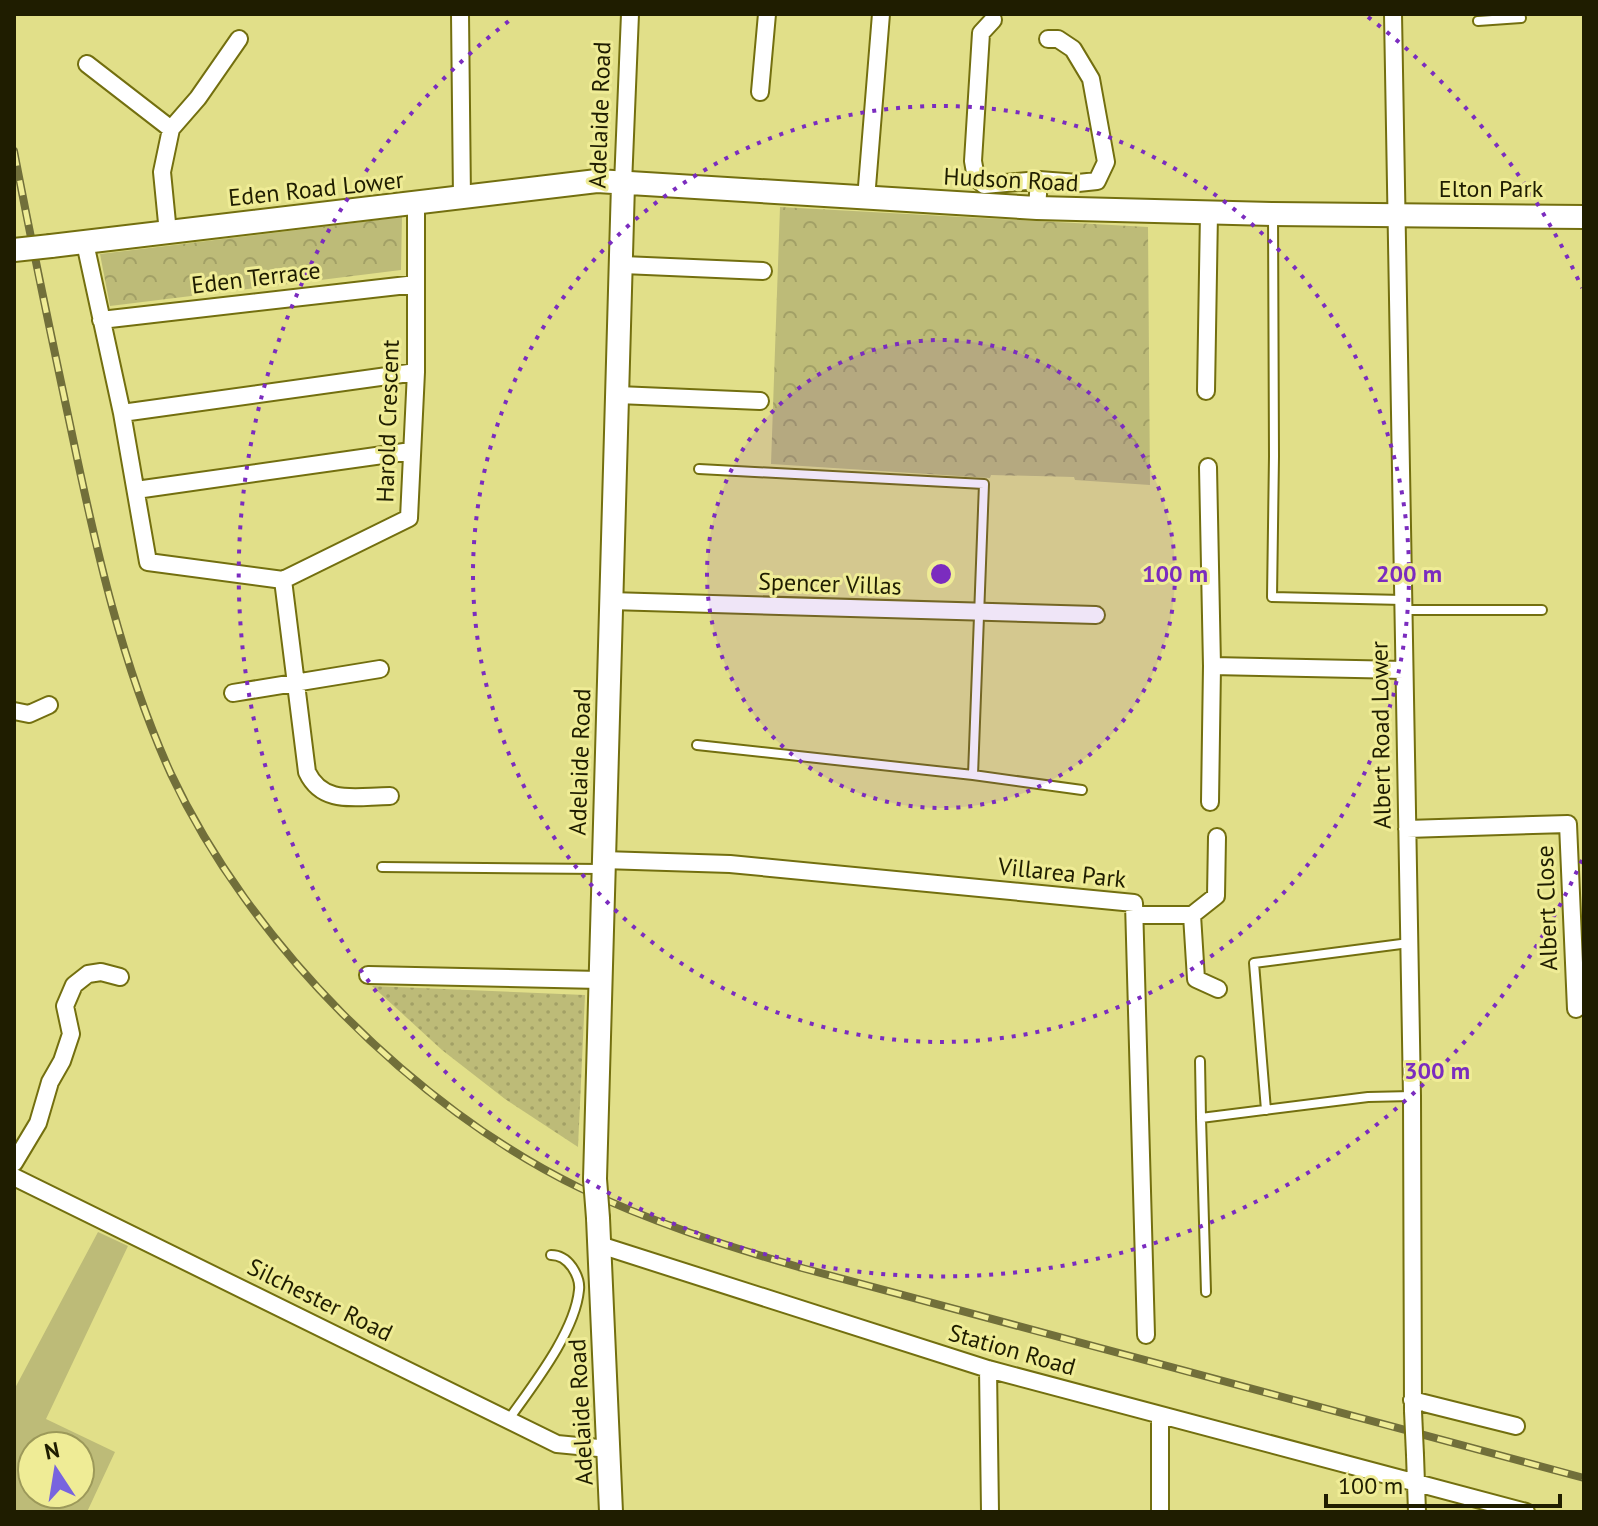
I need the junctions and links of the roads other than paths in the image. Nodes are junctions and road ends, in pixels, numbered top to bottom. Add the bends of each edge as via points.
1 (460, 14) edge
2 (630, 14) edge
3 (767, 14) edge
4 (881, 14) edge
5 (1393, 14) edge
6 (1493, 17) edge
7 (1521, 18) dead end
8 (993, 20) dead end
9 (1478, 21) dead end
10 (239, 39) dead end
11 (1048, 39) dead end
12 (87, 64) dead end
13 (760, 92) dead end
14 (171, 129) junction
15 (1039, 180) junction
16 (623, 184) junction
17 (462, 199) junction
18 (866, 199) junction
19 (416, 204) junction
20 (1037, 208) junction
21 (1209, 213) junction
22 (1273, 214) junction
23 (1397, 216) junction
24 (1584, 217) edge
25 (168, 233) junction
26 (85, 243) junction
27 (14, 250) edge
28 (623, 265) junction
29 (763, 271) dead end
30 (416, 284) junction
31 (101, 320) junction
32 (416, 372) junction
33 (1206, 391) dead end
34 (618, 395) junction
35 (760, 401) dead end
36 (122, 413) junction
37 (411, 451) junction
38 (1208, 467) dead end
39 (699, 469) dead end
40 (136, 490) junction
41 (283, 580) junction
42 (610, 601) junction
43 (1404, 605) junction
44 (1542, 610) dead end
45 (978, 613) junction
46 (1096, 615) dead end
47 (1212, 666) junction
48 (380, 669) dead end
49 (1404, 670) junction
50 (296, 683) junction
51 (233, 693) dead end
52 (49, 705) dead end
53 (14, 711) edge
54 (697, 745) dead end
55 (973, 775) junction
56 (1082, 790) dead end
57 (390, 796) dead end
58 (1210, 802) dead end
59 (1407, 829) junction
60 (1217, 837) dead end
61 (603, 864) junction
62 (382, 867) dead end
63 (1135, 915) junction
64 (1192, 915) junction
65 (1410, 943) junction
66 (368, 975) dead end
67 (120, 977) dead end
68 (600, 980) junction
69 (1218, 989) dead end
70 (1576, 1009) dead end
71 (1200, 1061) dead end
72 (1412, 1096) junction
73 (1266, 1110) junction
74 (1201, 1118) junction
75 (14, 1163) edge
76 (14, 1177) edge
77 (600, 1245) junction
78 (551, 1255) dead end
79 (1206, 1292) dead end
80 (1146, 1335) dead end
81 (988, 1369) junction
82 (1413, 1406) junction
83 (1160, 1416) junction
84 (509, 1419) junction
85 (1516, 1426) dead end
86 (609, 1449) junction
87 (1416, 1481) junction
88 (611, 1512) edge
89 (990, 1512) edge
90 (1160, 1512) edge
91 (1417, 1512) edge
92 (1526, 1512) edge

1 - 17 street
2 - 16 street, Adelaide Road
3 - 13 street
4 - 18 street
5 - 23 street, Albert Road Lower
6 - 7 lane
6 - 9 lane
8 - 15 street via 981,33 976,178 984,185
10 - 14 street
11 - 15 street via 1073,49 1091,79 1106,162 1097,181
12 - 14 street
14 - 25 street via 162,172
15 - 20 street
16 - 17 street, Eden Road Lower via 597,181
16 - 18 street, Hudson Road
16 - 28 street, Adelaide Road
17 - 19 street, Eden Road Lower
18 - 20 street, Hudson Road
19 - 25 street, Eden Road Lower
19 - 30 street, Harold Crescent
20 - 21 street, Hudson Road
21 - 22 street, Hudson Road
21 - 33 street
22 - 23 street, Hudson Road
22 - 43 lane via 1272,597
23 - 24 street, Elton Park
23 - 43 street, Albert Road Lower
25 - 26 street, Eden Road Lower
26 - 27 street, Eden Road Lower, bridge
26 - 31 street
28 - 29 street
28 - 34 street, Adelaide Road
30 - 31 street, Eden Terrace
30 - 32 street, Harold Crescent
31 - 36 street
32 - 36 street
32 - 37 street, Harold Crescent
34 - 35 street
34 - 42 street, Adelaide Road
36 - 40 street
37 - 40 street
37 - 41 street, Harold Crescent via 409,518
38 - 47 street
39 - 45 lane via 984,484
40 - 41 street via 148,562
41 - 50 street
42 - 45 street, Spencer Villas
42 - 61 street, Adelaide Road
43 - 44 lane
43 - 49 street, Albert Road Lower
45 - 46 street, Spencer Villas
45 - 55 lane
47 - 49 street
47 - 58 street
48 - 50 street
49 - 59 street, Albert Road Lower
50 - 51 street
50 - 57 street via 307,772 314,787 328,796
52 - 53 street via 29,714
54 - 55 lane
55 - 56 lane
59 - 65 street, Albert Road Lower
59 - 70 street, Albert Close via 1568,824
60 - 64 street via 1216,896
61 - 62 lane
61 - 63 street, Villarea Park via 730,864 1134,903
61 - 68 street, Adelaide Road
63 - 64 street
63 - 80 street, Villarea Park
64 - 69 street via 1196,979
65 - 72 street, Albert Road Lower
65 - 73 lane via 1254,963
66 - 68 street
67 - 75 street via 88,974 74,985 65,1006 71,1034 62,1061 38,1123
68 - 77 street, Adelaide Road, bridge via 595,1179
71 - 74 lane
72 - 73 lane
72 - 82 street, Albert Road Lower
73 - 74 lane
74 - 79 lane
76 - 84 street, Silchester Road
77 - 81 street, Station Road
77 - 86 street, Adelaide Road
78 - 84 lane via 570,1263 580,1289 568,1327
81 - 83 street, Station Road
81 - 89 street
82 - 85 street
82 - 87 street, Albert Road Lower, bridge
83 - 87 street, Station Road
83 - 90 street
84 - 86 street, Silchester Road via 557,1444
86 - 88 street, Adelaide Road
87 - 91 street, Albert Road Lower
87 - 92 street, Station Road

